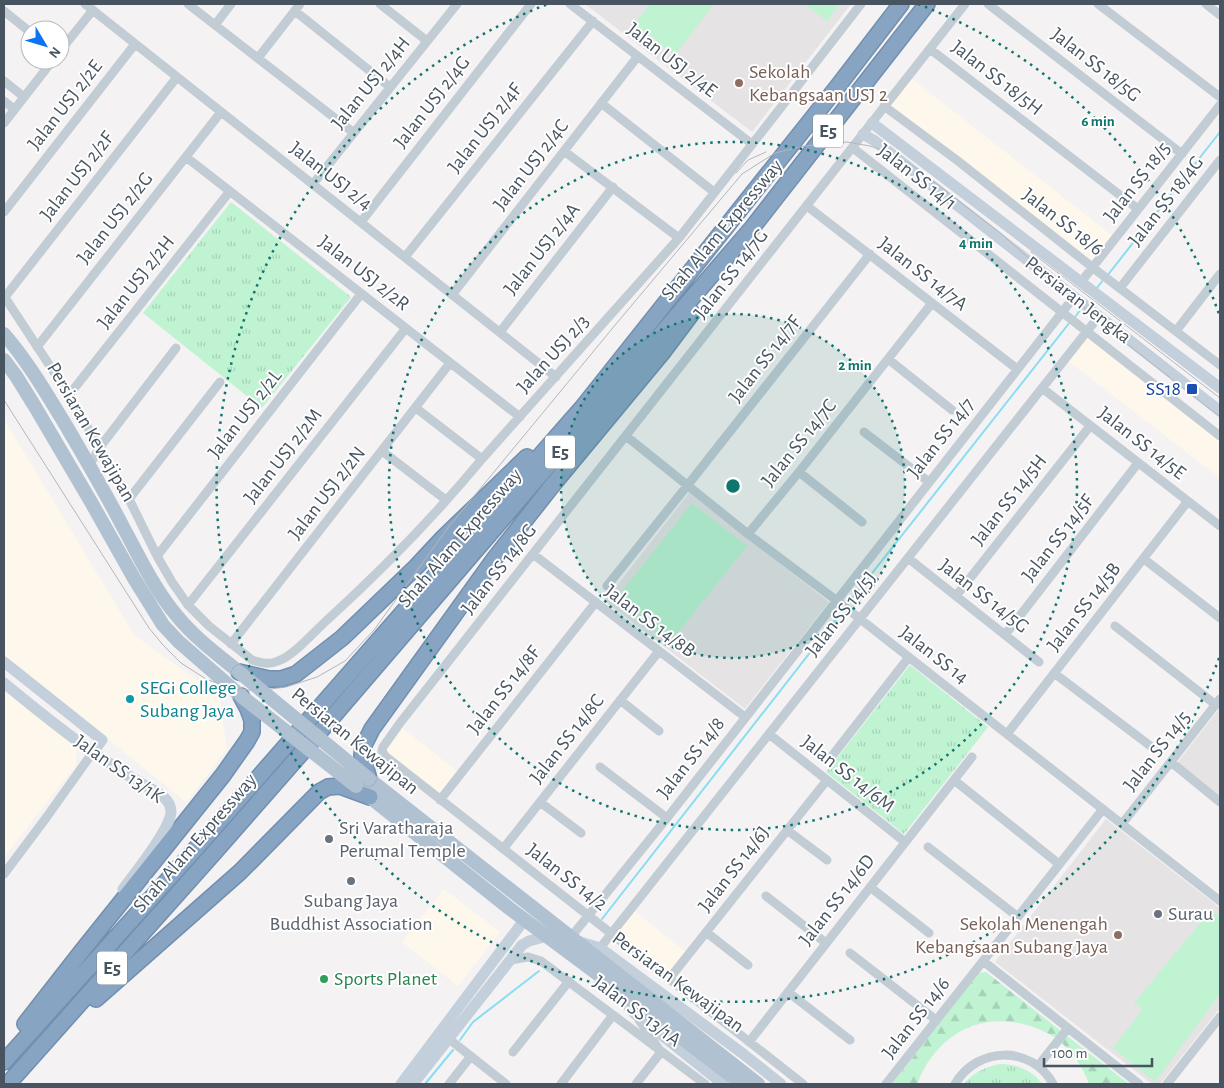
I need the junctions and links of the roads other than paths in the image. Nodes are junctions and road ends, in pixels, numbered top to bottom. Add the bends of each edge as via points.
1 (85, 4) edge
2 (188, 4) edge
3 (231, 4) edge
4 (380, 4) edge
5 (457, 4) edge
6 (531, 4) edge
7 (570, 4) edge
8 (861, 4) edge
9 (900, 4) edge
10 (928, 4) edge
11 (965, 4) edge
12 (988, 4) edge
13 (1098, 4) edge
14 (1206, 4) edge
15 (297, 7) edge
16 (1218, 9) edge
17 (93, 10) junction
18 (4, 11) edge
19 (593, 21) junction
20 (20, 24) edge
21 (215, 25) junction
22 (70, 39) edge
23 (427, 41) junction
24 (135, 44) junction
25 (930, 49) junction
26 (638, 56) junction
27 (258, 58) junction
28 (45, 70) edge
29 (177, 77) junction
30 (4, 81) edge
31 (390, 87) junction
32 (24, 97) junction
33 (1220, 97) edge
34 (4, 101) edge
35 (601, 103) junction
36 (1220, 104) edge
37 (884, 106) junction
38 (14, 110) junction
39 (221, 112) junction
40 (4, 123) edge
41 (872, 123) junction
42 (883, 132) junction
43 (354, 133) junction
44 (864, 134) junction
45 (875, 141) junction
46 (752, 144) junction
47 (853, 148) junction
48 (564, 151) junction
49 (1182, 154) junction
50 (186, 157) junction
51 (1220, 160) edge
52 (313, 184) junction
53 (613, 187) junction
54 (230, 191) junction
55 (714, 192) junction
56 (807, 206) junction
57 (1138, 209) junction
58 (4, 212) edge
59 (361, 222) junction
60 (752, 228) junction
61 (679, 238) junction
62 (870, 254) junction
63 (405, 258) junction
64 (1092, 267) junction
65 (1220, 274) edge
66 (1081, 282) junction
67 (1120, 288) junction
68 (361, 294) junction
69 (452, 295) junction
70 (5, 296) edge
71 (1081, 302) junction
72 (932, 303) junction
73 (1099, 316) junction
74 (1069, 317) junction
75 (406, 328) junction
76 (1087, 331) junction
77 (1176, 331) junction
78 (500, 332) junction
79 (4, 334) edge
80 (37, 347) junction
81 (176, 348) dead end
82 (4, 360) edge
83 (888, 360) junction
84 (450, 363) junction
85 (1220, 365) edge
86 (1017, 369) junction
87 (556, 377) junction
88 (220, 382) dead end
89 (1042, 388) junction
90 (1220, 388) edge
91 (69, 395) junction
92 (416, 408) junction
93 (582, 408) junction
94 (952, 410) dead end
95 (1220, 411) edge
96 (520, 418) junction
97 (1090, 426) junction
98 (864, 432) dead end
99 (626, 436) junction
100 (1220, 436) edge
101 (100, 447) junction
102 (382, 451) junction
103 (482, 459) junction
104 (1138, 463) junction
105 (89, 466) junction
106 (799, 472) junction
107 (929, 482) junction
108 (687, 486) junction
109 (129, 499) junction
110 (446, 500) junction
111 (1188, 501) junction
112 (862, 522) dead end
113 (1220, 526) edge
114 (748, 534) junction
115 (533, 554) junction
116 (157, 556) junction
117 (908, 558) junction
118 (1144, 559) junction
119 (607, 586) dead end
120 (956, 596) junction
121 (596, 602) junction
122 (188, 605) junction
123 (842, 605) junction
124 (1220, 618) edge
125 (860, 619) junction
126 (1115, 626) dead end
127 (1005, 635) junction
128 (230, 644) junction
129 (660, 650) junction
130 (908, 657) junction
131 (4, 662) edge
132 (1039, 662) dead end
133 (239, 672) junction
134 (1054, 673) junction
135 (26, 680) junction
136 (4, 683) edge
137 (16, 693) junction
138 (241, 696) junction
139 (620, 700) junction
140 (1218, 702) edge
141 (746, 716) junction
142 (659, 730) dead end
143 (768, 734) junction
144 (1007, 734) junction
145 (1153, 748) dead end
146 (382, 751) joint
147 (93, 752) junction
148 (832, 756) dead end
149 (972, 757) dead end
150 (1171, 762) junction
151 (600, 767) dead end
152 (826, 780) junction
153 (954, 780) junction
154 (363, 783) junction
155 (370, 798) junction
156 (440, 800) junction
157 (540, 802) junction
158 (1220, 802) edge
159 (1103, 809) junction
160 (666, 818) junction
161 (1122, 824) junction
162 (786, 830) junction
163 (581, 833) dead end
164 (905, 842) junction
165 (928, 847) dead end
166 (503, 849) junction
167 (827, 860) dead end
168 (1060, 864) junction
169 (4, 874) edge
170 (870, 887) junction
171 (766, 896) dead end
172 (1220, 901) edge
173 (588, 916) junction
174 (1018, 917) junction
175 (525, 919) junction
176 (706, 932) junction
177 (929, 933) dead end
178 (611, 934) junction
179 (548, 936) junction
180 (572, 938) junction
181 (826, 944) junction
182 (600, 948) junction
183 (82, 951) junction
184 (850, 953) dead end
185 (510, 960) junction
186 (983, 961) junction
187 (748, 965) dead end
188 (668, 979) junction
189 (569, 981) junction
190 (608, 981) junction
191 (788, 992) junction
192 (634, 1014) junction
193 (613, 1016) junction
194 (1220, 1017) edge
195 (936, 1020) junction
196 (1068, 1028) junction
197 (449, 1039) junction
198 (850, 1040) dead end
199 (749, 1042) junction
200 (513, 1052) dead end
201 (661, 1052) junction
202 (471, 1056) junction
203 (716, 1057) junction
204 (4, 1062) edge
205 (1038, 1066) junction
206 (10, 1082) edge
207 (401, 1084) edge
208 (413, 1084) edge
209 (449, 1084) edge
210 (506, 1084) edge
211 (561, 1084) edge
212 (636, 1084) edge
213 (705, 1084) edge
214 (723, 1084) edge
215 (742, 1084) edge
216 (758, 1084) edge
217 (781, 1084) edge
218 (803, 1084) edge
219 (886, 1084) edge
220 (955, 1084) edge
221 (1053, 1084) edge
222 (1139, 1084) edge
223 (1167, 1084) edge

1 - 17 street, Jalan USJ 2/4
2 - 21 street
3 - 21 street
4 - 23 street
5 - 23 street, Jalan USJ 2/4H
6 - 59 street, Jalan USJ 2/4G
7 - 19 street, Jalan USJ 2/4E
8 - 46 street, Jalan USJ 2/3
9 - 93 highway, Shah Alam Expressway / E5
10 - 60 highway, Shah Alam Expressway / E5
11 - 25 street
12 - 49 street, Jalan SS 18/5G
13 - 33 street
14 - 16 street
15 - 27 street
15 - 31 street
17 - 22 street
17 - 24 street, Jalan USJ 2/4
18 - 20 street
19 - 26 street, Jalan USJ 2/4E
19 - 63 street, Jalan USJ 2/4F
21 - 27 street
23 - 31 street, Jalan USJ 2/4H
24 - 29 street, Jalan USJ 2/4
24 - 58 street, Jalan USJ 2/2E
25 - 37 street
25 - 57 street, Jalan SS 18/5H
26 - 35 street, Jalan USJ 2/4C
26 - 46 street, Jalan USJ 2/4E
27 - 43 street
28 - 32 street
29 - 39 street, Jalan USJ 2/4
29 - 70 street, Jalan USJ 2/2F
30 - 32 street
31 - 43 street, Jalan USJ 2/4H
32 - 38 street
34 - 38 street
35 - 48 street, Jalan USJ 2/4C
35 - 55 street
36 - 49 street, Jalan SS 18/5
37 - 41 street
37 - 64 street, Jalan SS 18/6
38 - 40 street
39 - 50 street, Jalan USJ 2/2G
39 - 52 street, Jalan USJ 2/4
41 - 42 main road, Persiaran Jengka
41 - 44 street
42 - 45 main road via 875,134
42 - 66 main road, Persiaran Jengka
43 - 52 street, Jalan USJ 2/4H
44 - 45 main road, Persiaran Jengka
44 - 47 street, Jalan SS 14/7G
45 - 71 main road, Persiaran Jengka
46 - 55 street, Jalan USJ 2/3
47 - 56 street, Jalan SS 14/7G
47 - 74 street, Jalan SS 14/1
48 - 53 street
48 - 69 street, Jalan USJ 2/4C
49 - 57 street, Jalan SS 18/5
50 - 54 street, Jalan USJ 2/2R
50 - 80 street, Jalan USJ 2/2G
51 - 67 street, Jalan SS 18/4G
52 - 59 street, Jalan USJ 2/4
53 - 61 street
53 - 78 street, Jalan USJ 2/4A
54 - 68 street, Jalan USJ 2/2R
54 - 91 street, Jalan USJ 2/2H
55 - 61 street, Jalan USJ 2/3
56 - 62 street, Jalan SS 14/7A
56 - 99 street, Jalan SS 14/7G
57 - 64 street, Jalan SS 18/5
59 - 63 street, Jalan USJ 2/4
60 - 154 highway via 662,353 495,558 372,729 363,747
60 - 206 highway, Shah Alam Expressway / E5 via 362,683
61 - 87 street, Jalan USJ 2/3
62 - 72 street, Jalan SS 14/7A
62 - 108 street, Jalan SS 14/7F
63 - 69 street, Jalan USJ 2/4
64 - 66 street, Jalan SS 18/5
64 - 67 street, Jalan SS 18/6
65 - 77 street
66 - 90 main road, Persiaran Jengka
67 - 77 street, Jalan SS 18/6
68 - 75 street, Jalan USJ 2/2R
68 - 116 street, Jalan USJ 2/2L
69 - 78 street, Jalan USJ 2/4
70 - 80 street, Jalan USJ 2/3
71 - 73 main road, Persiaran Jengka
71 - 74 street, Jalan SS 14/7
72 - 83 street, Jalan SS 14/7C
72 - 86 street, Jalan SS 14/7A
73 - 76 street, Jalan SS 14/5J
73 - 95 main road, Persiaran Jengka
74 - 76 street, Jalan SS 14/1
74 - 86 street, Jalan SS 14/7
75 - 84 street, Jalan USJ 2/2R
75 - 122 street, Jalan USJ 2/2M
76 - 89 street, Jalan SS 14/5J
76 - 100 street, Jalan SS 14/1
77 - 85 street, Jalan SS 18/6
78 - 87 street, Jalan USJ 2/4
79 - 105 main road, Persiaran Kewajipan via 41,384
80 - 91 street, Jalan USJ 2/3
81 - 101 street
82 - 138 main road, Persiaran Kewajipan via 34,405 163,625
83 - 94 street
83 - 106 street, Jalan SS 14/7C
84 - 92 street, Jalan USJ 2/2N
84 - 96 street, Jalan USJ 2/2R
86 - 107 street, Jalan SS 14/7
87 - 96 street, Jalan USJ 2/3
88 - 109 street
89 - 97 street, Jalan SS 14/5E
89 - 117 street, Jalan SS 14/5J
91 - 101 street, Jalan USJ 2/3
92 - 102 street, Jalan USJ 2/2N
92 - 103 street
93 - 133 highway via 342,638 296,674 269,679
93 - 204 highway, Shah Alam Expressway / E5
96 - 103 street, Jalan USJ 2/3
97 - 104 street, Jalan SS 14/5E
97 - 120 street, Jalan SS 14/5H
98 - 107 street
99 - 108 street, Jalan SS 14
99 - 115 street, Jalan SS 14/8G
101 - 105 street
101 - 109 street, Jalan USJ 2/3
102 - 110 street
102 - 128 street, Jalan USJ 2/2N
103 - 110 street, Jalan USJ 2/3
104 - 111 street, Jalan SS 14/5E
104 - 127 street, Jalan SS 14/5F
105 - 133 main road, Persiaran Kewajipan via 163,598 191,632
106 - 112 street
106 - 114 street, Jalan SS 14/7C
107 - 123 street, Jalan SS 14/7
108 - 114 street, Jalan SS 14
108 - 119 street, Jalan SS 14/7F
109 - 116 street, Jalan USJ 2/3
110 - 128 street, Jalan USJ 2/3 via 362,589 280,661 252,660
111 - 113 street, Jalan SS 14/5E
111 - 118 street, Jalan SS 14/5B
114 - 123 street, Jalan SS 14
115 - 121 street, Jalan SS 14/8B
115 - 146 street, Jalan SS 14/8G
116 - 122 street, Jalan USJ 2/3
117 - 120 street, Jalan SS 14/5G
117 - 125 street, Jalan SS 14/5J
118 - 124 street
118 - 134 street, Jalan SS 14/5B
120 - 127 street, Jalan SS 14/5G
121 - 129 street, Jalan SS 14/8B
121 - 156 street, Jalan SS 14/8F
122 - 128 street, Jalan USJ 2/3
123 - 125 street, Jalan SS 14
123 - 141 street, Jalan SS 14/8
125 - 130 street, Jalan SS 14
125 - 143 street, Jalan SS 14/5J
126 - 140 street
127 - 132 street, Jalan SS 14/5G
129 - 139 street, Jalan SS 14/8C
129 - 141 street, Jalan SS 14/8B
130 - 144 street, Jalan SS 14
130 - 148 street
131 - 135 main road, Jalan SS 13/1K
133 - 154 main road, Persiaran Kewajipan, bridge
134 - 144 street, Jalan SS 14/5B
134 - 145 street
135 - 137 main road
135 - 147 main road, Jalan SS 13/1K via 102,740
136 - 137 main road, Jalan SS 13/1K
137 - 147 main road, Jalan SS 13/1K
138 - 154 main road, Persiaran Kewajipan, bridge
138 - 183 highway via 252,720 252,732 247,741
139 - 142 street
139 - 157 street, Jalan SS 14/8C
140 - 150 street, Jalan SS 14/5
141 - 160 street, Jalan SS 14/8
143 - 152 street, Jalan SS 14/6M
143 - 178 street, Jalan SS 14/5J
144 - 159 street, Jalan SS 14
146 - 156 street, Jalan SS 14/2
147 - 169 street
147 - 183 main road, Jalan SS 13/1K via 162,796 171,810 163,833
149 - 153 street, Jalan SS 14/6D
150 - 158 street
150 - 161 street, Jalan SS 14/5
151 - 160 street
152 - 162 street, Jalan SS 14/6J
152 - 164 street, Jalan SS 14/6M
153 - 164 street, Jalan SS 14/6D
153 - 168 street
154 - 155 main road, Persiaran Kewajipan
154 - 180 main road, Persiaran Kewajipan
155 - 175 main road, Persiaran Kewajipan
155 - 206 highway via 340,786 319,792 240,872 105,990
156 - 166 street, Jalan SS 14/2
157 - 163 street
157 - 166 street, Jalan SS 14/8C
159 - 161 street, Jalan SS 14
159 - 168 street, Jalan SS 14/6
160 - 173 street, Jalan SS 14/8
161 - 172 street, Jalan SS 14
162 - 167 street
162 - 176 street, Jalan SS 14/6J
164 - 170 street, Jalan SS 14/6D
165 - 174 street
166 - 173 street, Jalan SS 14/2
168 - 174 street, Jalan SS 14/6
170 - 177 street
170 - 181 street, Jalan SS 14/6D
171 - 181 street
173 - 178 street, Jalan SS 14/2
173 - 180 street, Jalan SS 14/8
174 - 186 street, Jalan SS 14/6
175 - 179 main road, Persiaran Kewajipan
175 - 207 main road
176 - 187 street
176 - 188 street, Jalan SS 14/6J
178 - 182 street, Jalan SS 14/5J
178 - 188 street, Jalan SS 14/2
179 - 185 main road via 522,945
179 - 190 main road, Persiaran Kewajipan
180 - 182 main road, Persiaran Kewajipan
180 - 203 main road
181 - 191 street, Jalan SS 14/6D
182 - 217 main road, Persiaran Kewajipan
183 - 204 highway via 25,1025
184 - 195 street
185 - 189 street, Jalan SS 13/1A via 534,958
185 - 197 main road
186 - 195 street, Jalan SS 14/6
186 - 196 street
188 - 199 street, Jalan SS 14/2
189 - 193 street, Jalan SS 13/1A
189 - 200 street
190 - 192 main road, Persiaran Kewajipan
190 - 203 main road
191 - 198 street
191 - 199 street, Jalan SS 14/6D
192 - 201 street
192 - 214 main road, Persiaran Kewajipan
193 - 201 street, Jalan SS 13/1A
193 - 211 street
194 - 223 street
195 - 219 street, Jalan SS 14/6
196 - 205 street
196 - 222 street
197 - 202 street
197 - 208 main road
199 - 218 street, Jalan SS 14/2
201 - 212 street
201 - 213 street, Jalan SS 13/1A
202 - 209 street
202 - 210 street
203 - 215 main road
203 - 216 main road
205 - 220 street via 1025,1058 996,1055 970,1067
205 - 221 street

